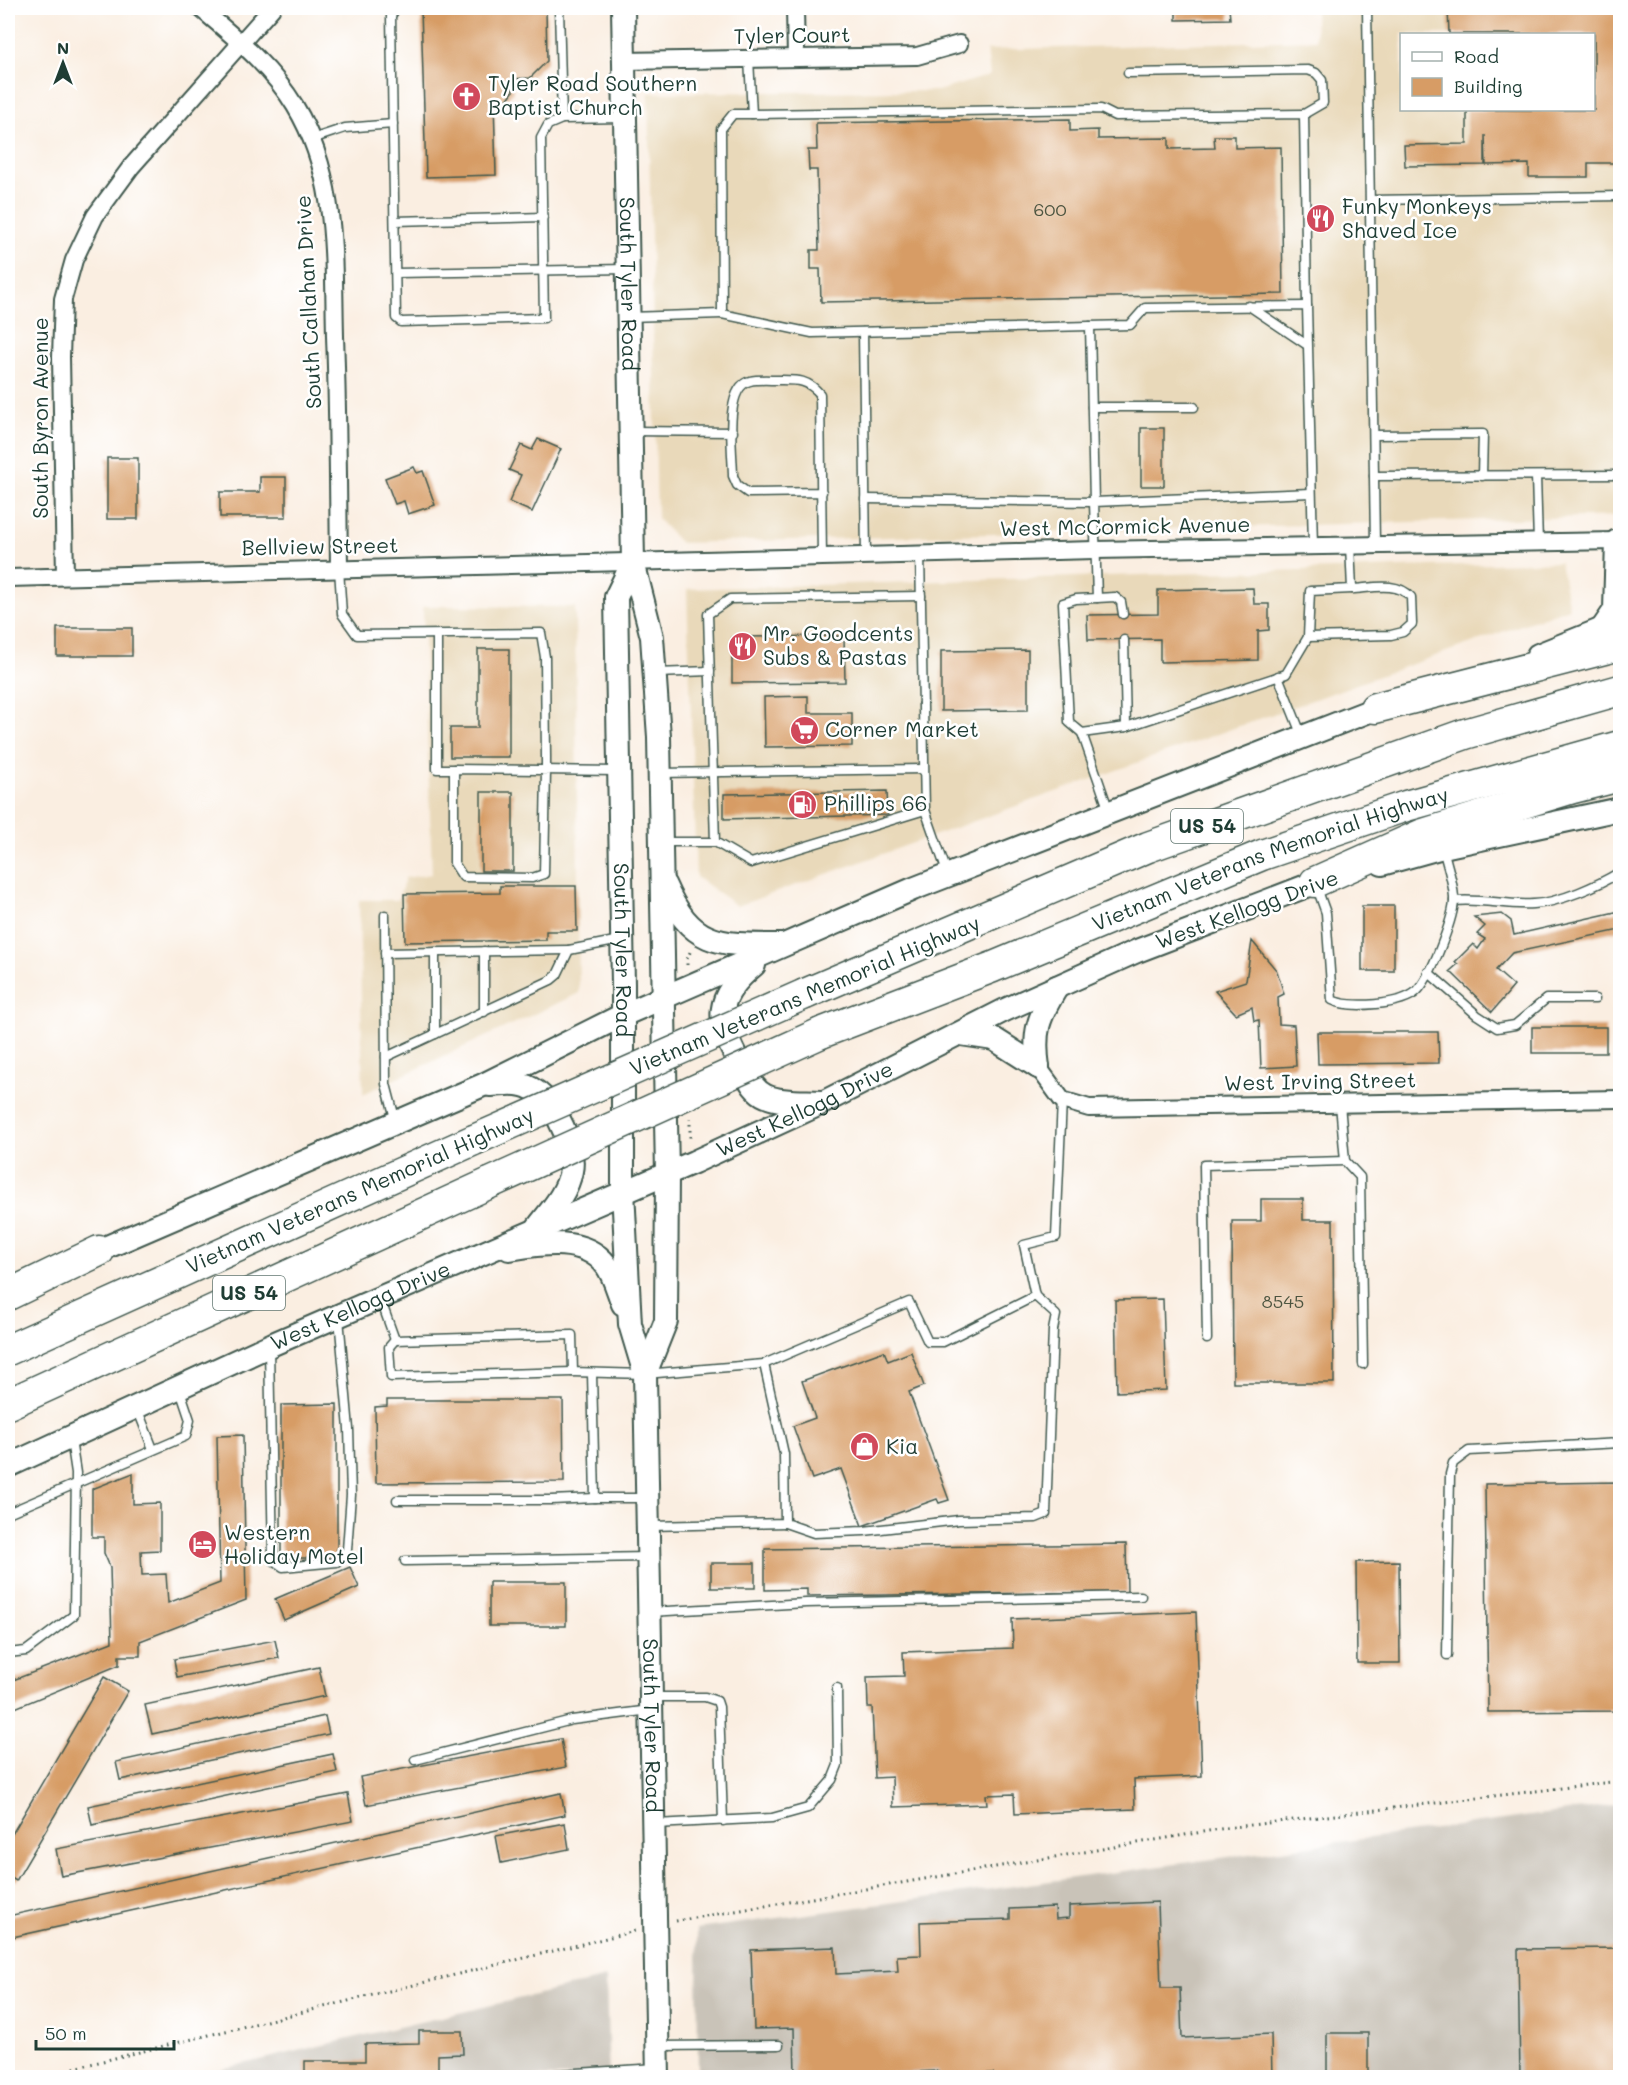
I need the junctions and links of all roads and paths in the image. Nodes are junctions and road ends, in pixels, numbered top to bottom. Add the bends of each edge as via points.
1 (200, 8) edge
2 (272, 8) edge
3 (396, 8) edge
4 (559, 8) edge
5 (623, 8) edge
6 (795, 8) edge
7 (1368, 8) edge
8 (241, 44) junction
9 (959, 44) dead end
10 (796, 58) junction
11 (749, 59) junction
12 (624, 61) junction
13 (1128, 73) dead end
14 (752, 114) junction
15 (1304, 114) junction
16 (625, 118) junction
17 (562, 119) junction
18 (393, 124) junction
19 (312, 139) junction
20 (1620, 196) edge
21 (1371, 200) junction
22 (543, 217) junction
23 (395, 221) junction
24 (628, 269) junction
25 (544, 272) junction
26 (396, 273) junction
27 (1249, 306) junction
28 (1307, 306) junction
29 (722, 314) junction
30 (629, 317) junction
31 (1090, 326) junction
32 (863, 332) junction
33 (1307, 345) junction
34 (1092, 407) junction
35 (1194, 407) dead end
36 (631, 431) junction
37 (733, 432) junction
38 (1374, 435) junction
39 (1620, 475) edge
40 (1374, 476) junction
41 (1482, 476) junction
42 (1536, 476) junction
43 (822, 492) junction
44 (1311, 493) junction
45 (865, 499) junction
46 (1094, 502) junction
47 (1538, 543) junction
48 (1619, 543) edge
49 (1375, 544) junction
50 (1350, 545) junction
51 (1312, 546) junction
52 (1095, 550) junction
53 (920, 554) junction
54 (866, 556) junction
55 (822, 557) junction
56 (633, 562) junction
57 (339, 568) junction
58 (65, 576) junction
59 (8, 578) edge
60 (1352, 589) junction
61 (921, 596) junction
62 (1097, 598) junction
63 (1123, 614) dead end
64 (1614, 632) edge
65 (437, 636) junction
66 (1308, 636) junction
67 (1124, 640) dead end
68 (710, 671) junction
69 (654, 673) junction
70 (1278, 676) junction
71 (1620, 690) edge
72 (1375, 708) joint
73 (1125, 727) junction
74 (1082, 733) junction
75 (1302, 736) junction
76 (1620, 746) edge
77 (454, 769) junction
78 (923, 769) junction
79 (546, 771) junction
80 (620, 771) junction
81 (713, 772) junction
82 (659, 773) junction
83 (1620, 776) edge
84 (1620, 808) edge
85 (925, 810) junction
86 (1109, 812) junction
87 (660, 842) junction
88 (715, 842) junction
89 (1443, 847) junction
90 (1620, 872) edge
91 (948, 876) junction
92 (661, 877) junction
93 (1314, 882) junction
94 (1454, 901) junction
95 (385, 915) dead end
96 (622, 940) junction
97 (695, 944) dead end
98 (569, 950) junction
99 (777, 950) junction
100 (484, 951) junction
101 (435, 952) junction
102 (385, 953) junction
103 (687, 965) dead end
104 (1428, 972) junction
105 (1057, 987) junction
106 (663, 998) junction
107 (1595, 999) dead end
108 (484, 1012) junction
109 (623, 1015) junction
110 (435, 1034) junction
111 (961, 1034) junction
112 (386, 1057) junction
113 (1038, 1067) junction
114 (483, 1085) junction
115 (1620, 1099) edge
116 (1062, 1100) junction
117 (822, 1103) junction
118 (1340, 1104) junction
119 (396, 1122) junction
120 (1345, 1161) junction
121 (667, 1174) junction
122 (623, 1191) junction
123 (537, 1228) junction
124 (99, 1251) junction
125 (486, 1252) junction
126 (8, 1286) edge
127 (8, 1295) edge
128 (1035, 1296) junction
129 (380, 1298) junction
130 (339, 1316) junction
131 (630, 1324) junction
132 (1207, 1339) dead end
133 (395, 1340) junction
134 (269, 1347) junction
135 (8, 1350) edge
136 (764, 1364) junction
137 (1363, 1364) dead end
138 (573, 1372) junction
139 (592, 1373) junction
140 (645, 1374) junction
141 (179, 1388) junction
142 (8, 1404) edge
143 (137, 1407) junction
144 (70, 1438) junction
145 (1620, 1443) edge
146 (153, 1449) junction
147 (8, 1466) edge
148 (76, 1482) junction
149 (595, 1498) junction
150 (648, 1498) junction
151 (398, 1500) dead end
152 (8, 1513) edge
153 (785, 1523) junction
154 (648, 1526) junction
155 (648, 1557) junction
156 (405, 1561) dead end
157 (1141, 1596) dead end
158 (649, 1612) junction
159 (8, 1653) edge
160 (1447, 1655) dead end
161 (837, 1689) dead end
162 (651, 1704) junction
163 (415, 1760) dead end
164 (1620, 1781) edge
165 (723, 1821) junction
166 (652, 1824) junction
167 (655, 1926) junction
168 (779, 2046) dead end
169 (658, 2064) edge
170 (33, 2078) edge
171 (496, 2078) edge

1 - 8 street, South Callahan Drive
2 - 8 street, South Byron Avenue
3 - 18 lane via 391,16
4 - 17 lane
5 - 12 main road, South Tyler Road
6 - 10 street
7 - 21 lane
8 - 19 street, South Callahan Drive via 257,57 294,104
8 - 58 street, South Byron Avenue via 131,167 95,216 74,260 63,299 61,357
9 - 10 street, Tyler Court via 918,56
10 - 11 street, Tyler Court
11 - 12 street, Tyler Court
11 - 14 lane
12 - 16 main road, South Tyler Road
13 - 15 lane via 1308,70 1322,80 1323,103
14 - 15 lane via 1101,109 1115,116
14 - 29 lane via 733,114 721,129
15 - 28 lane
16 - 17 lane
16 - 24 main road, South Tyler Road
17 - 22 lane via 548,125 541,138
18 - 19 lane via 345,128
18 - 23 lane
19 - 57 street, South Callahan Drive via 328,188 332,238
20 - 21 lane
21 - 38 lane
22 - 23 lane
22 - 25 lane
23 - 26 lane
24 - 25 lane
24 - 30 main road, South Tyler Road
25 - 26 lane
25 - 26 lane via 546,315 542,320 424,322 398,321
27 - 28 lane
27 - 31 lane via 1146,308 1130,326
27 - 33 lane
28 - 33 lane
29 - 30 lane
29 - 32 lane via 812,333
30 - 36 main road, South Tyler Road
31 - 32 lane
31 - 34 lane
32 - 45 lane
33 - 44 lane
34 - 35 lane
34 - 46 lane
36 - 37 lane
36 - 56 main road, South Tyler Road
37 - 43 lane via 733,476 748,493
37 - 43 lane via 732,400 738,388 748,381 802,380 813,385 820,393
38 - 40 lane
38 - 41 lane via 1483,434
39 - 42 lane
40 - 41 lane
40 - 49 lane
41 - 42 lane
42 - 47 lane
43 - 55 lane
44 - 46 lane
44 - 51 lane
45 - 46 lane
45 - 54 lane
46 - 52 lane
47 - 48 street, West McCormick Avenue
47 - 49 street, West McCormick Avenue
48 - 64 main road
49 - 50 street, West McCormick Avenue
50 - 51 street, West McCormick Avenue
50 - 60 lane
51 - 52 street, West McCormick Avenue
52 - 53 street, West McCormick Avenue
52 - 62 lane
53 - 54 street, West McCormick Avenue
53 - 61 lane
54 - 55 street, West McCormick Avenue
55 - 56 street, West McCormick Avenue
56 - 57 street, Bellview Street
56 - 69 main road, South Tyler Road via 652,637
56 - 80 main road, South Tyler Road via 616,597
57 - 58 street, Bellview Street
57 - 65 lane via 342,614 357,635
58 - 59 street, Bellview Street
60 - 66 lane via 1310,591
60 - 66 lane via 1399,586 1412,597 1412,624 1391,635
61 - 68 lane via 730,599 708,614
61 - 78 lane
62 - 63 lane via 1115,597 1121,602
62 - 74 lane via 1063,603 1068,722
64 - 72 highway
65 - 77 lane via 437,769
65 - 79 lane via 541,633 545,657
66 - 70 lane via 1286,674
67 - 73 lane
68 - 69 lane
68 - 81 lane
69 - 82 main road, South Tyler Road
70 - 73 lane
70 - 75 lane
71 - 135 highway, Vietnam Veterans Memorial Highway / US 54, bridge via 1465,734 1148,847 474,1140
72 - 75 main road
73 - 74 lane
74 - 86 lane
75 - 86 main road
76 - 142 highway, Vietnam Veterans Memorial Highway / US 54, bridge via 1406,806 1262,855 993,967 821,1033
77 - 79 lane
77 - 79 lane via 454,863 464,877 532,878 544,874
78 - 81 lane
78 - 85 lane
79 - 80 lane
80 - 96 main road, South Tyler Road
81 - 82 lane
81 - 88 lane
82 - 87 main road, South Tyler Road
83 - 93 highway via 1423,834
84 - 89 main road, West Kellogg Drive
85 - 88 lane via 751,863
85 - 91 lane
86 - 91 main road
87 - 88 lane
87 - 92 main road, South Tyler Road
89 - 93 main road, West Kellogg Drive
89 - 94 lane
90 - 94 lane via 1594,887 1534,904
91 - 99 main road
92 - 99 main road via 687,924 704,937
92 - 106 main road, South Tyler Road
93 - 104 lane via 1326,913 1332,1000 1341,1005 1383,1004 1416,992
93 - 105 main road, West Kellogg Drive via 1137,951
94 - 104 lane via 1439,954
95 - 102 lane
96 - 98 lane
96 - 109 main road, South Tyler Road
97 - 103 path
98 - 100 lane
98 - 108 lane via 551,980
99 - 106 main road
99 - 117 main road via 735,981 724,1000 726,1040 752,1084 765,1096
100 - 101 lane
100 - 108 lane
101 - 102 lane
101 - 110 lane
102 - 112 lane
104 - 107 lane via 1497,1028 1515,1025 1546,999
105 - 111 main road, West Kellogg Drive
105 - 113 main road via 1037,1024 1034,1042
106 - 109 main road
106 - 121 main road, South Tyler Road
108 - 110 lane
109 - 114 main road
109 - 122 main road, South Tyler Road
110 - 112 lane
111 - 113 main road via 994,1039
111 - 117 main road, West Kellogg Drive
112 - 119 lane via 386,1084
113 - 116 street
114 - 119 main road
114 - 123 main road via 523,1084 543,1096 567,1135 572,1170 559,1200
115 - 118 street, West Irving Street
116 - 118 street, West Irving Street via 1089,1108
116 - 128 lane via 1056,1236 1024,1245
117 - 121 main road, West Kellogg Drive
118 - 120 lane
119 - 124 main road
120 - 132 lane via 1204,1165
120 - 137 lane via 1360,1177
121 - 122 main road, West Kellogg Drive
121 - 140 main road, South Tyler Road via 666,1321
122 - 123 main road, West Kellogg Drive
122 - 131 main road, South Tyler Road
123 - 125 main road, West Kellogg Drive
124 - 126 main road
124 - 127 highway
125 - 129 main road, West Kellogg Drive
125 - 131 main road via 544,1244 590,1251 608,1266
128 - 136 lane via 936,1344 928,1342 909,1302
128 - 153 lane via 1056,1315 1046,1514 1036,1518 959,1520 814,1533
129 - 130 main road, West Kellogg Drive
129 - 133 lane
130 - 134 main road, West Kellogg Drive
130 - 134 lane via 351,1495 346,1550 337,1562 283,1567 273,1560
131 - 140 main road, South Tyler Road
133 - 138 lane via 572,1335
133 - 138 lane via 389,1347 391,1377
134 - 141 main road, West Kellogg Drive
136 - 140 lane
136 - 153 lane via 784,1454
138 - 139 lane
139 - 140 lane
139 - 149 lane
140 - 150 main road, South Tyler Road
141 - 143 main road, West Kellogg Drive
141 - 146 lane via 190,1420 186,1436
143 - 144 main road, West Kellogg Drive
143 - 146 lane
144 - 147 main road, West Kellogg Drive
144 - 148 lane
145 - 160 lane via 1469,1451 1453,1463
146 - 148 lane
148 - 152 lane
148 - 159 lane via 74,1615 27,1651
149 - 150 lane
149 - 151 lane
150 - 154 main road, South Tyler Road
153 - 154 lane
154 - 155 main road, South Tyler Road
155 - 156 lane
155 - 158 main road, South Tyler Road
157 - 158 lane via 806,1603
158 - 162 main road, South Tyler Road
161 - 165 lane via 838,1765 821,1796 808,1808 788,1815
162 - 163 lane
162 - 165 lane via 705,1697 717,1701
162 - 166 main road, South Tyler Road
164 - 167 path via 1226,1828
165 - 166 lane
166 - 167 main road, South Tyler Road
167 - 169 main road, South Tyler Road
167 - 170 path
168 - 169 lane
169 - 171 lane

